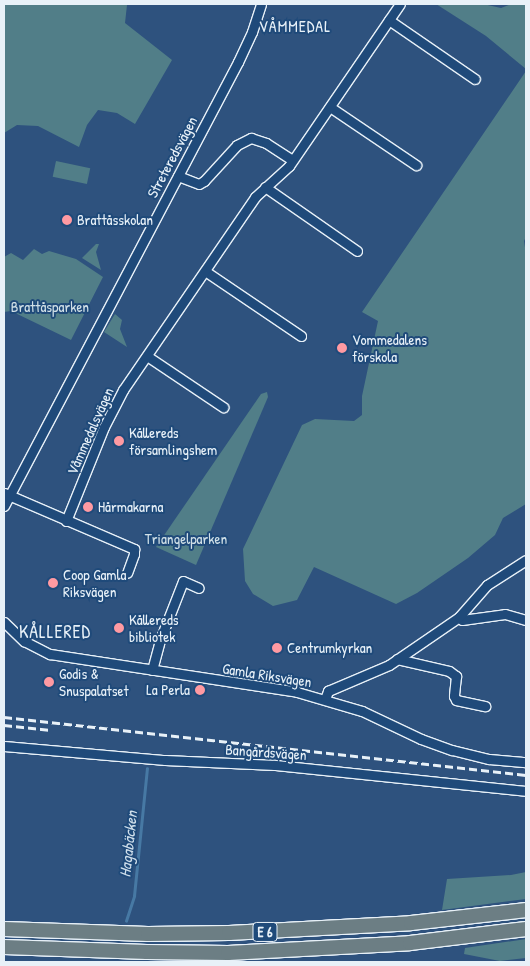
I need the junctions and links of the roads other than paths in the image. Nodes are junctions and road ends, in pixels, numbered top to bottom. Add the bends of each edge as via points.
1 (261, 4) edge
2 (400, 4) edge
3 (389, 20) junction
4 (475, 79) dead end
5 (330, 107) junction
6 (292, 160) junction
7 (416, 165) dead end
8 (178, 176) junction
9 (265, 187) junction
10 (357, 251) dead end
11 (205, 271) junction
12 (301, 336) dead end
13 (147, 356) junction
14 (223, 407) dead end
15 (7, 494) edge
16 (4, 506) edge
17 (66, 521) junction
18 (526, 560) edge
19 (127, 573) dead end
20 (199, 588) dead end
21 (459, 617) junction
22 (526, 620) edge
23 (4, 622) edge
24 (397, 659) junction
25 (152, 670) junction
26 (325, 699) junction
27 (485, 706) dead end
28 (4, 746) edge
29 (526, 762) edge
30 (526, 791) edge
31 (526, 910) edge
32 (4, 929) edge
33 (526, 929) edge
34 (4, 947) edge

1 - 8 street, Streteredsvägen via 245,49
2 - 3 street, Våmmedalsvägen
3 - 4 street
3 - 5 street, Våmmedalsvägen
5 - 6 street, Våmmedalsvägen
5 - 7 street
6 - 8 street via 266,143 251,138 237,145 199,184
6 - 9 street, Våmmedalsvägen via 276,180
8 - 15 street, Streteredsvägen
9 - 10 street
9 - 11 street, Våmmedalsvägen
11 - 12 street
11 - 13 street, Våmmedalsvägen
13 - 14 street
13 - 17 street, Våmmedalsvägen via 113,406
15 - 16 street, Streteredsvägen
15 - 17 street
17 - 19 street via 134,549
18 - 21 street via 487,585
20 - 25 street via 183,582
21 - 22 street via 462,620 505,614
21 - 24 street
23 - 25 street, Gamla Riksvägen via 24,641 50,654
24 - 26 street via 378,671 328,691
24 - 27 street via 449,671 456,676 456,700
25 - 26 street, Gamla Riksvägen
26 - 29 street, Gamla Riksvägen via 362,711 420,739 452,750 489,759
28 - 30 street, Bangårdsvägen via 165,760 275,765
31 - 32 highway, E 6 via 410,923 229,933
33 - 34 highway, E 6 via 410,943 228,953

